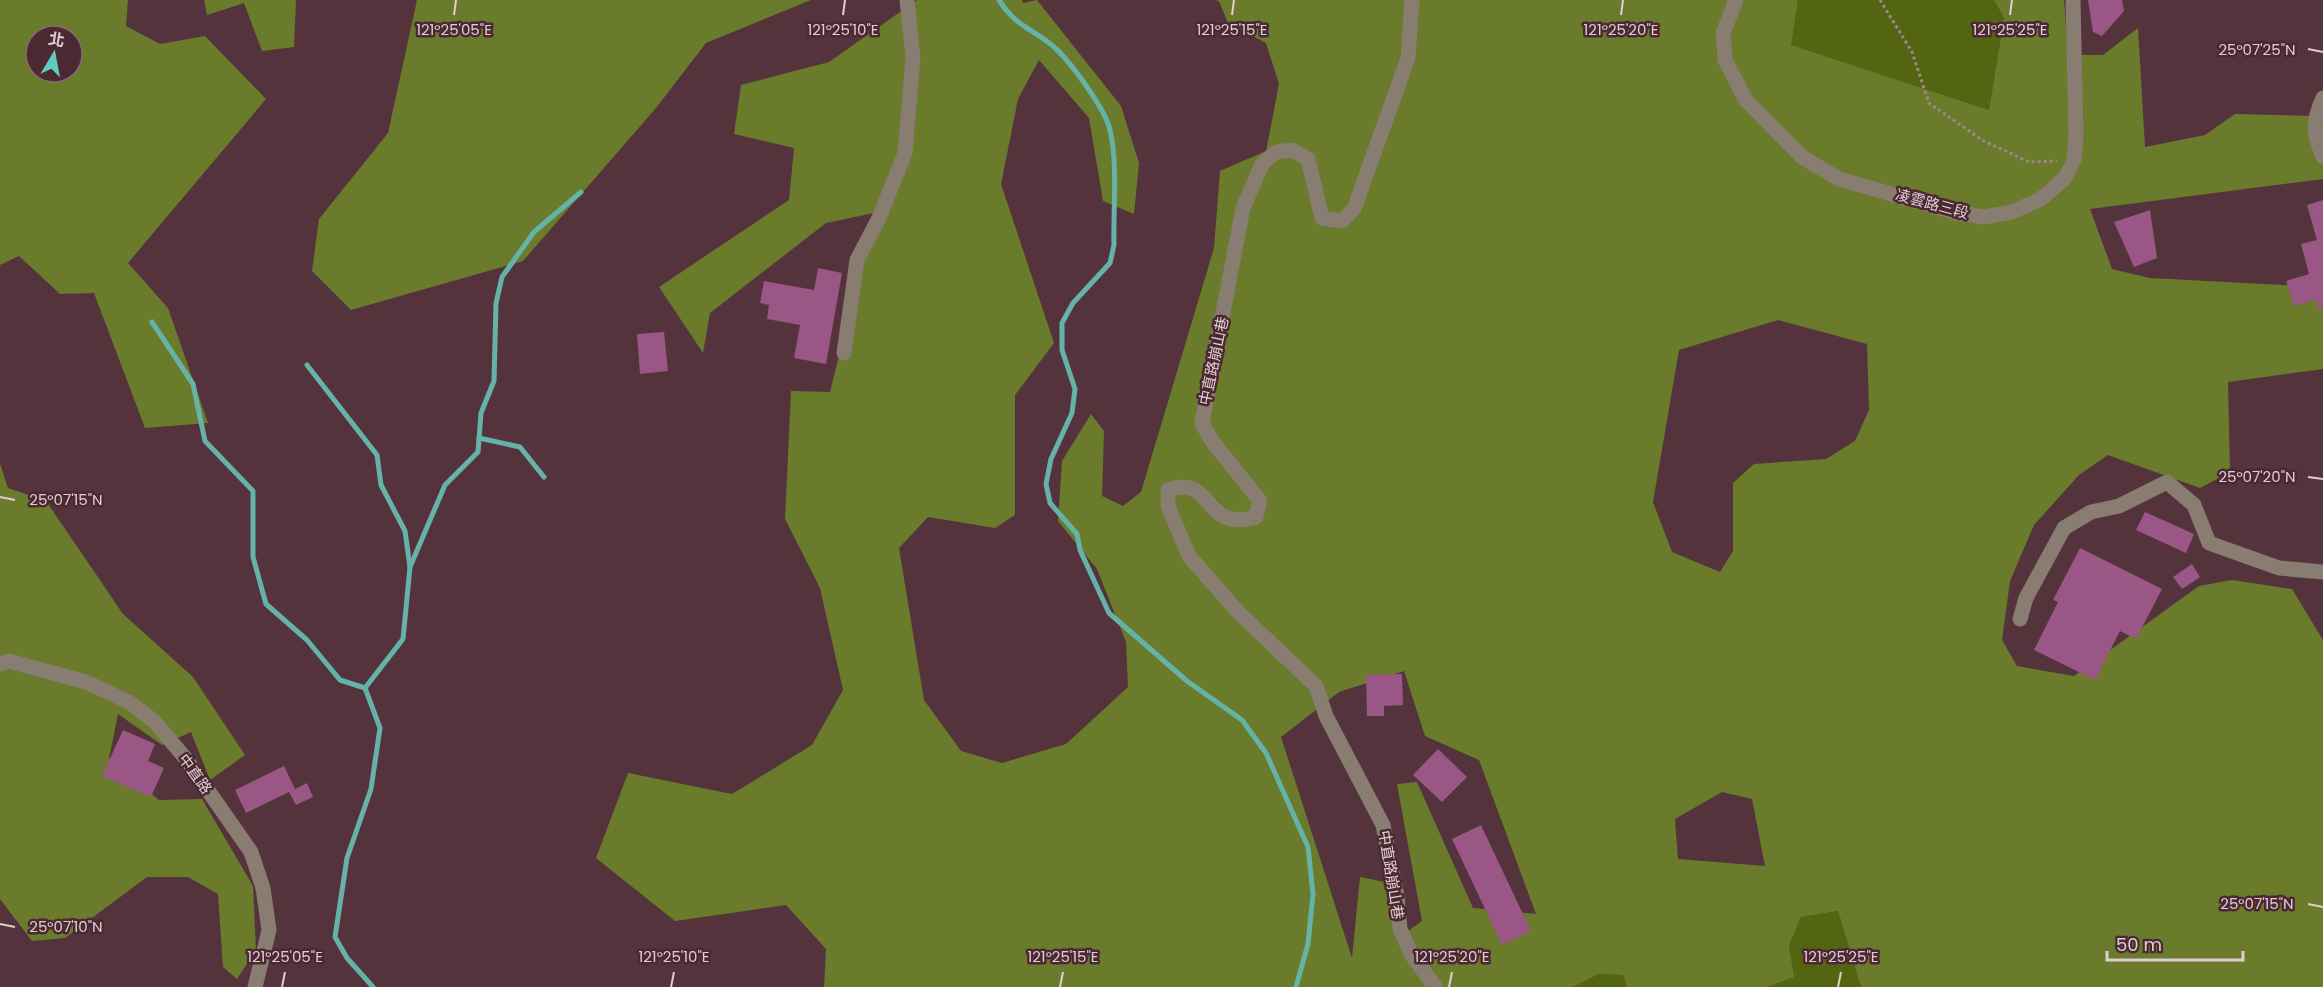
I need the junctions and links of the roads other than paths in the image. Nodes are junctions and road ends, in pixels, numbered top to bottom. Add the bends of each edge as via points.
1 (907, 0) edge
2 (1412, 0) edge
3 (1736, 0) edge
4 (2073, 0) edge
5 (2323, 98) edge
6 (2323, 157) edge
7 (844, 353) dead end
8 (2323, 572) edge
9 (2020, 619) dead end
10 (0, 664) edge
11 (255, 987) edge
12 (1435, 987) edge

1 - 7 street via 913,57 904,153 879,218 857,260
2 - 12 street, 中直路崩山巷 via 1408,58 1354,209 1342,221 1322,218 1308,159 1292,150 1276,152 1262,164 1244,208 1202,423 1260,501 1256,517 1239,522 1223,518 1195,489 1182,485 1168,490 1168,506 1189,556 1238,612 1316,686 1326,716 1383,825 1400,929 1412,955
3 - 4 street, 凌雲路三段 via 1722,33 1725,60 1746,100 1802,157 1839,179 1983,217 2012,212 2042,199 2065,178 2074,160
5 - 6 street via 2314,118
8 - 9 street via 2280,568 2209,543 2194,505 2167,482 2119,506 2091,512 2064,528 2026,598
10 - 11 street, 中直路 via 9,661 86,682 129,702 154,721 186,759 251,852 263,888 269,930

